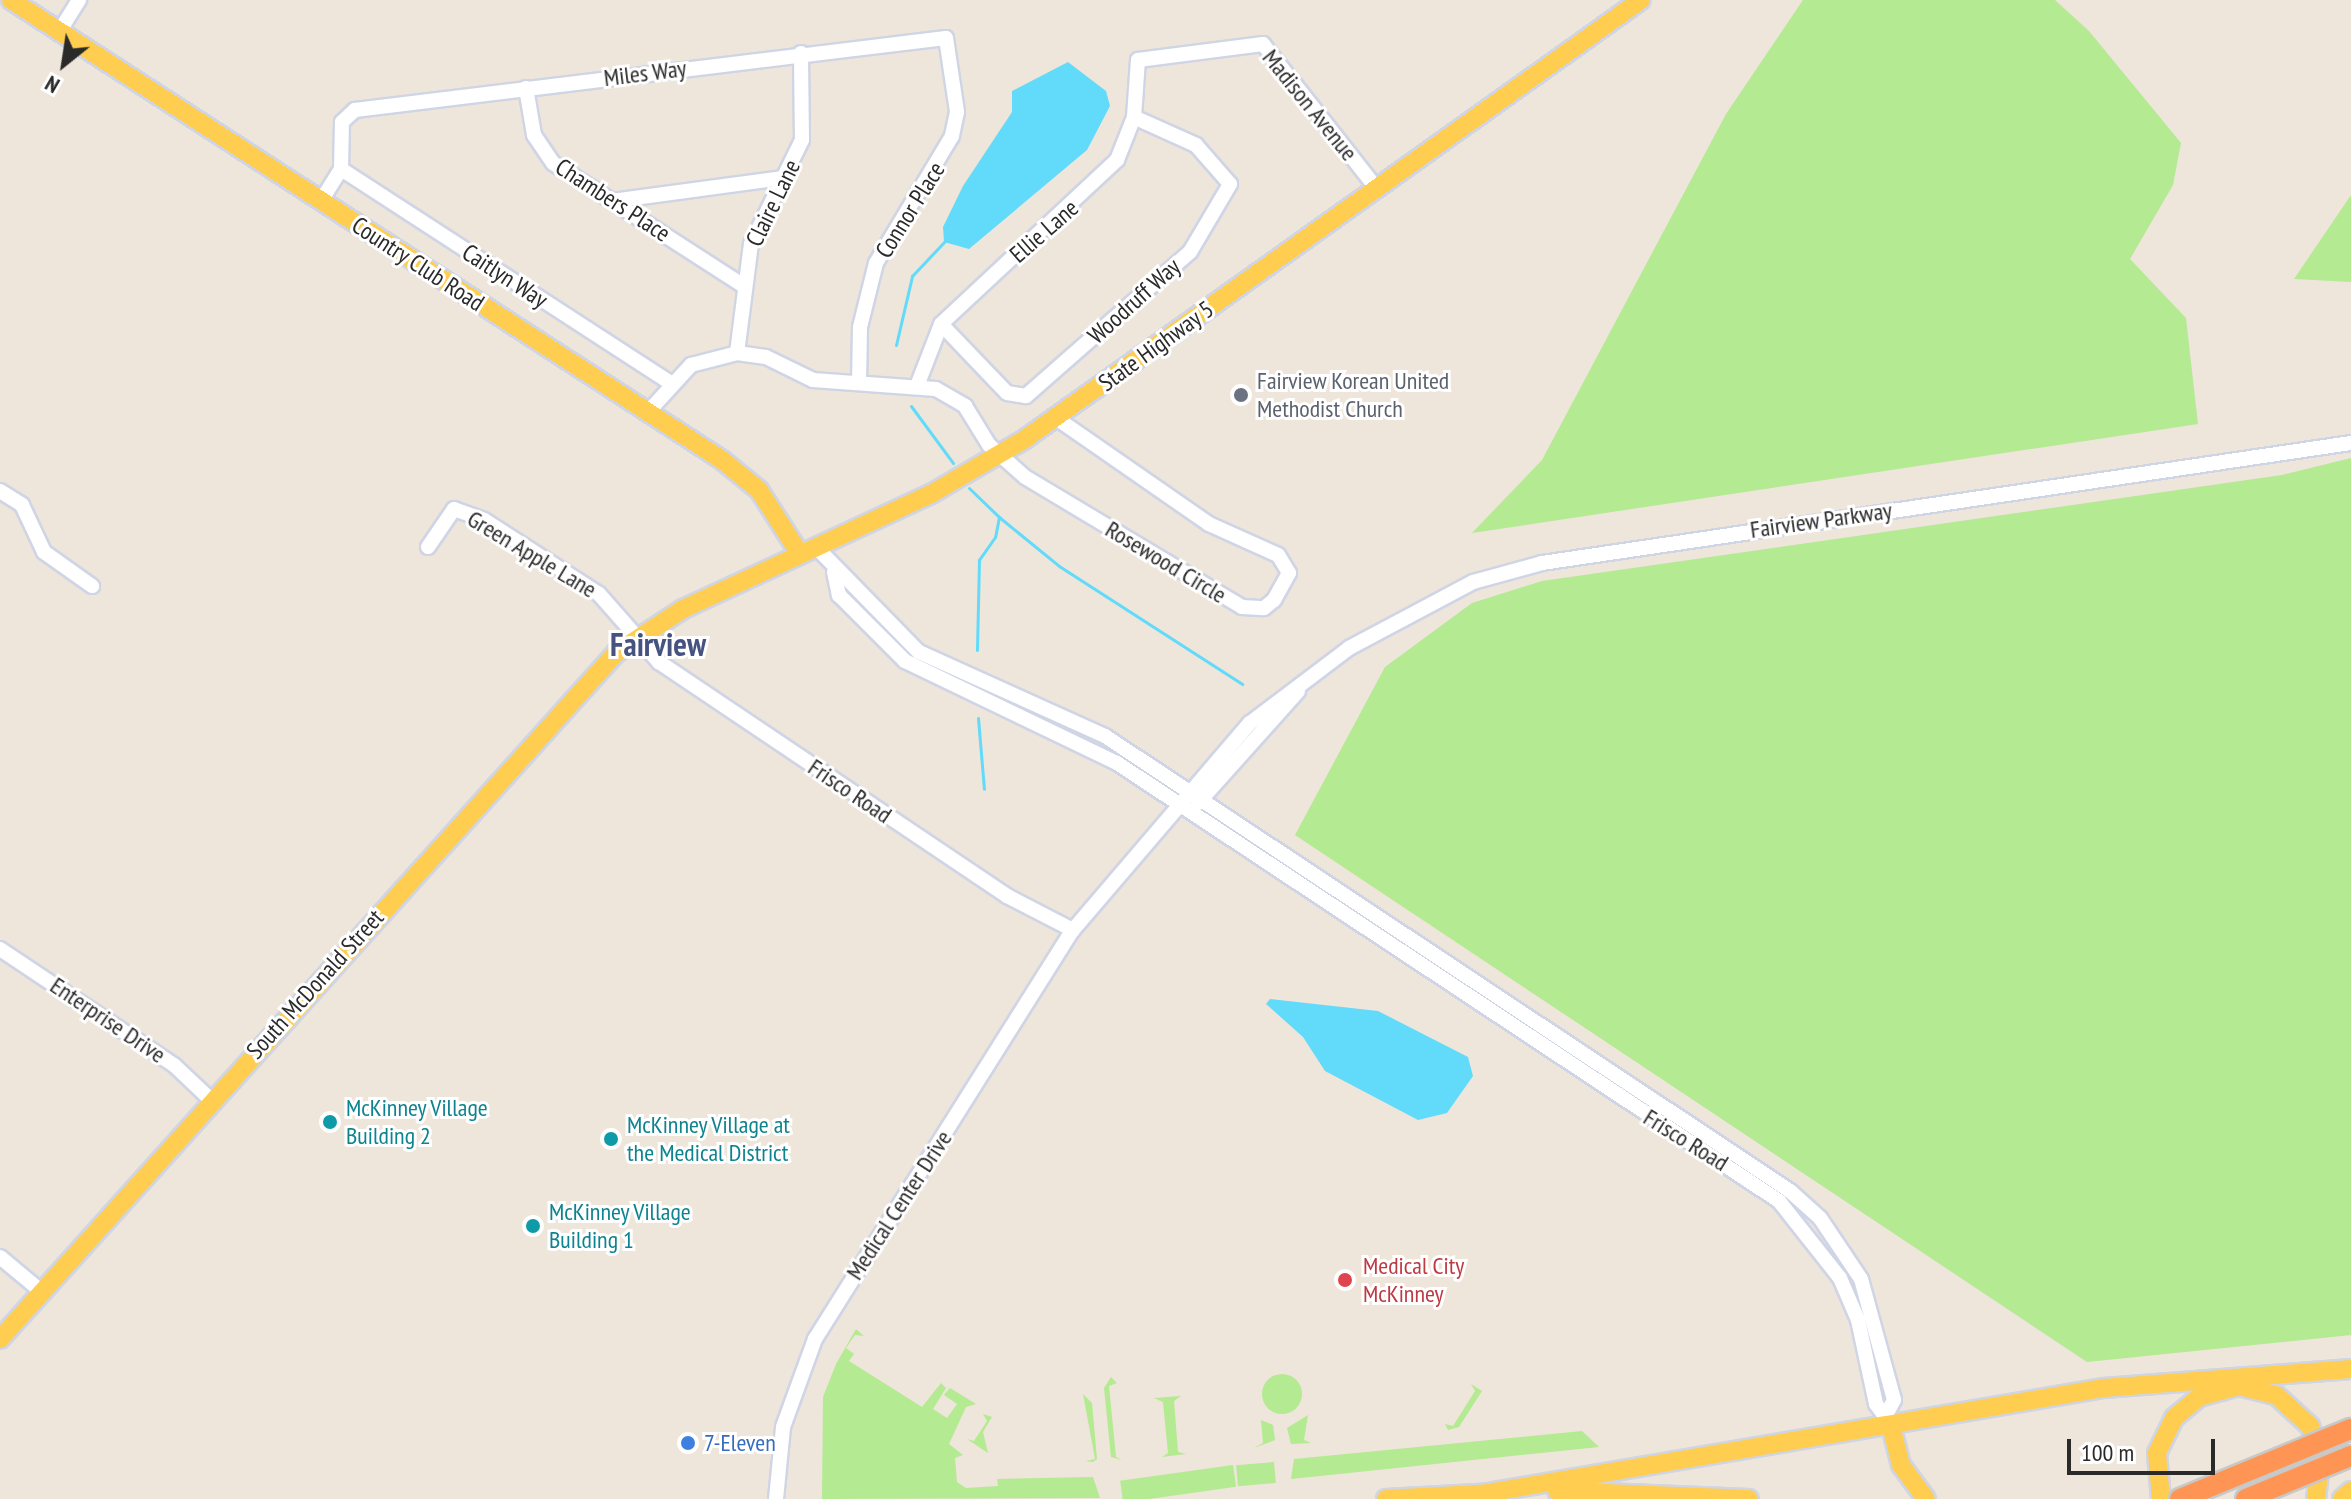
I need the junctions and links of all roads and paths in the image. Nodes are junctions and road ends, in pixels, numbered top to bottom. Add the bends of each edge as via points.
1 (11, 0) edge
2 (79, 0) edge
3 (1641, 0) edge
4 (59, 32) junction
5 (946, 38) joint
6 (801, 53) junction
7 (1138, 60) joint
8 (526, 88) junction
9 (1134, 117) junction
10 (341, 169) junction
11 (783, 178) junction
12 (1377, 189) junction
13 (321, 201) junction
14 (612, 201) junction
15 (741, 284) junction
16 (941, 324) junction
17 (737, 353) junction
18 (669, 382) junction
19 (859, 383) junction
20 (917, 386) junction
21 (648, 412) junction
22 (1056, 418) junction
23 (2351, 443) edge
24 (998, 455) junction
25 (0, 491) edge
26 (428, 547) dead end
27 (808, 551) junction
28 (92, 586) dead end
29 (638, 637) junction
30 (1316, 673) junction
31 (999, 699) junction
32 (1189, 792) junction
33 (1205, 802) junction
34 (1178, 805) junction
35 (1349, 898) junction
36 (1339, 913) junction
37 (1073, 930) junction
38 (0, 949) edge
39 (1555, 1033) junction
40 (1545, 1047) junction
41 (210, 1099) junction
42 (1784, 1196) junction
43 (0, 1257) edge
44 (41, 1291) junction
45 (0, 1339) edge
46 (2351, 1369) edge
47 (1888, 1420) junction
48 (2351, 1429) edge
49 (2351, 1456) edge
50 (2351, 1491) edge
51 (1487, 1493) junction
52 (776, 1499) edge
53 (1386, 1499) edge
54 (1749, 1499) edge
55 (1926, 1499) edge
56 (2161, 1499) edge
57 (2180, 1499) edge
58 (2246, 1499) edge
59 (2316, 1499) edge
60 (2342, 1499) edge

1 - 4 main road, Country Club Road
2 - 4 street
3 - 12 main road, State Highway 5
4 - 13 main road, Country Club Road
5 - 6 street, Miles Way
5 - 19 street, Connor Place via 957,112 952,136 876,263 860,327
6 - 8 street, Miles Way
6 - 11 street, Claire Lane via 806,116
7 - 9 street, Ellie Lane
7 - 12 street, Madison Avenue via 1263,44
8 - 10 street, Miles Way via 345,114
8 - 14 street, Chambers Place via 540,148
9 - 16 street, Ellie Lane via 1101,180
9 - 16 street, Woodruff Way via 1196,145 1230,184 1190,252 1016,398
10 - 13 street
10 - 18 street, Caitlyn Way
11 - 14 street
11 - 15 street, Claire Lane via 762,215
12 - 22 main road, State Highway 5
13 - 21 main road, Country Club Road
14 - 15 street, Chambers Place
15 - 17 street, Claire Lane
16 - 20 street, Ellie Lane
17 - 18 street via 705,359
17 - 19 street via 766,357 813,380
18 - 21 street
19 - 20 street
20 - 24 street via 965,406
21 - 27 main road, Country Club Road via 759,490
22 - 24 main road, State Highway 5
22 - 24 street, Rosewood Circle via 1209,524 1278,555 1289,573 1274,600 1264,608 1242,607
23 - 30 street, Fairview Parkway via 1542,563 1473,582 1411,610
24 - 27 main road, State Highway 5
25 - 28 street via 22,505 44,552
26 - 29 street, Green Apple Lane via 454,509 464,510 599,594
27 - 29 main road, State Highway 5
27 - 31 street via 834,572 839,595 886,646
29 - 37 street, Frisco Road via 659,662 1007,896
29 - 41 main road, South McDonald Street via 569,697
30 - 32 street, Fairview Parkway via 1250,723
30 - 33 street, Fairview Parkway
31 - 32 street via 1105,736
31 - 34 street, Frisco Road
32 - 33 street
32 - 34 street, Fairview Parkway
33 - 34 street
33 - 35 street
34 - 36 street, Frisco Road
34 - 37 street, Fairview Parkway
35 - 36 street
35 - 39 street
36 - 40 street, Frisco Road
37 - 52 street, Medical Center Drive via 815,1339 786,1414
38 - 41 street, Enterprise Drive via 161,1056
39 - 40 street
39 - 42 street
40 - 42 street, Frisco Road
41 - 44 main road, South McDonald Street
42 - 47 street, Frisco Road via 1840,1278 1858,1320 1876,1404
43 - 44 street
44 - 45 main road, South McDonald Street
46 - 47 main road via 2188,1377
47 - 51 main road
47 - 55 main road via 1901,1465
48 - 57 highway, bridge
49 - 58 highway, bridge
50 - 60 main road
51 - 53 main road
51 - 54 main road via 1591,1490
56 - 59 main road via 2157,1453 2174,1418 2199,1397 2239,1386 2276,1395 2310,1426 2321,1456

